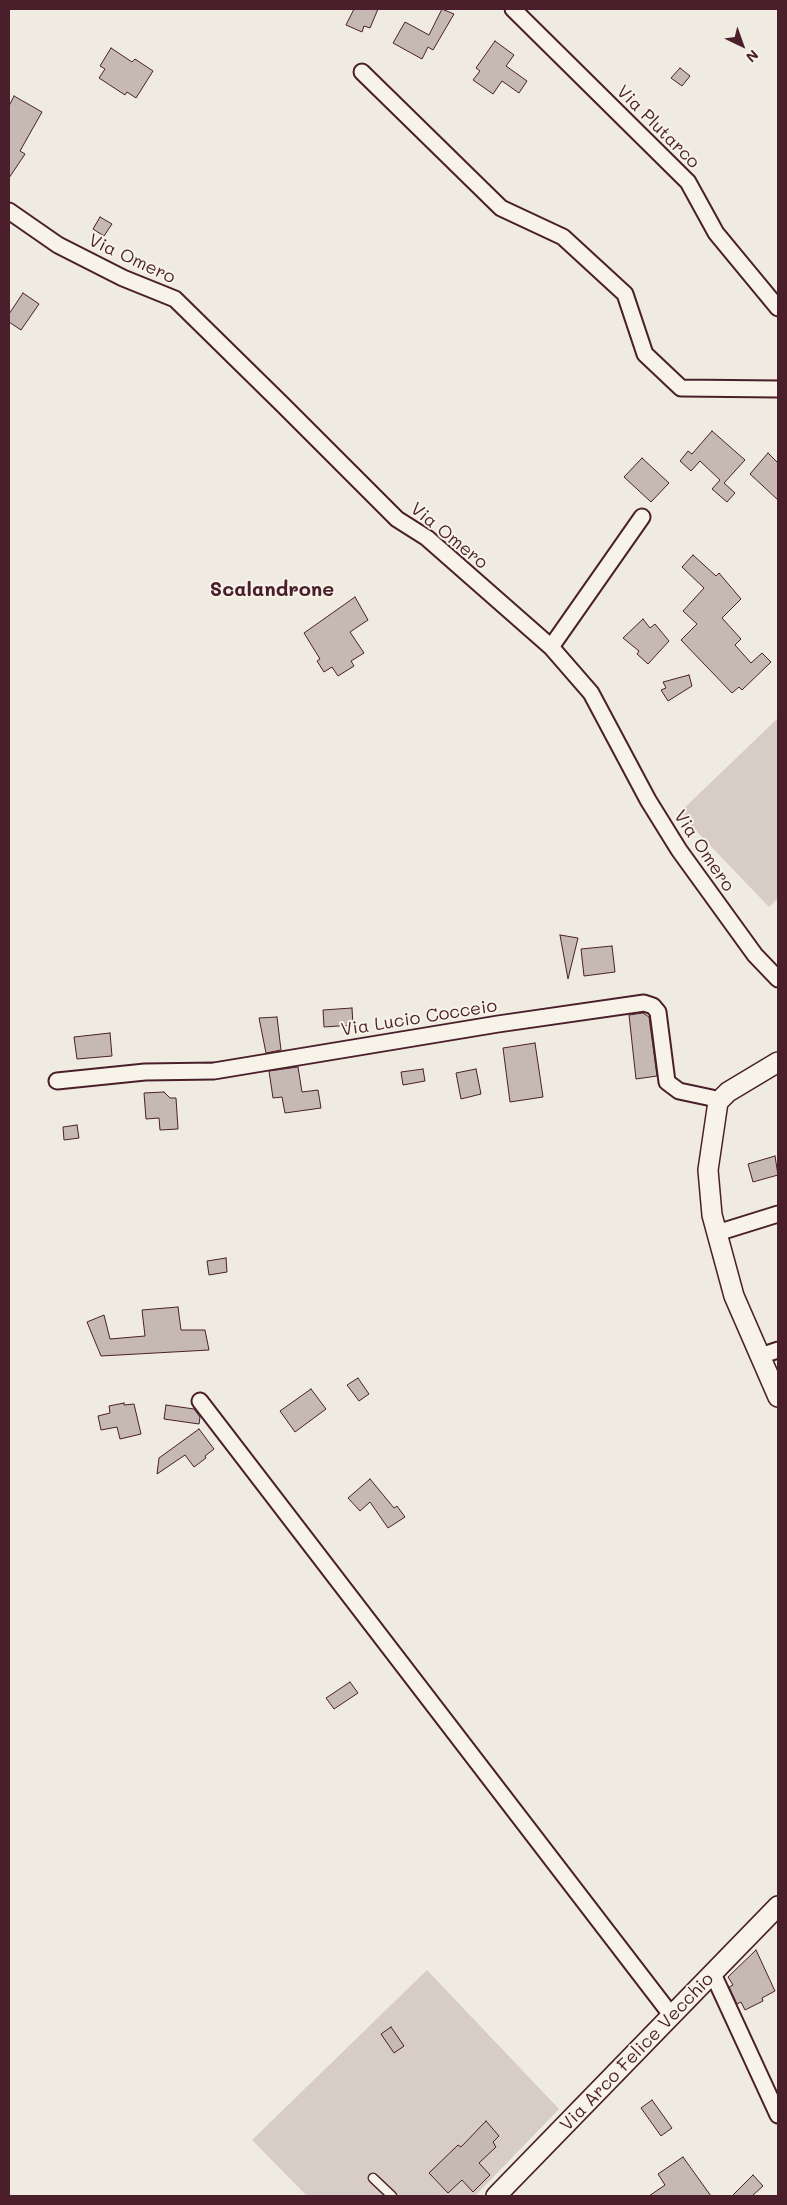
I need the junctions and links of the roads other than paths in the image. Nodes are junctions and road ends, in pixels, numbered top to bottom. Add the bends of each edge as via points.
1 (513, 9) edge
2 (362, 72) dead end
3 (9, 211) edge
4 (778, 308) edge
5 (778, 389) edge
6 (642, 517) dead end
7 (551, 647) junction
8 (778, 979) edge
9 (778, 1062) edge
10 (57, 1081) dead end
11 (718, 1102) junction
12 (778, 1214) edge
13 (717, 1233) junction
14 (778, 1350) edge
15 (760, 1356) junction
16 (778, 1398) edge
17 (200, 1401) dead end
18 (778, 1906) edge
19 (713, 1974) junction
20 (672, 2016) junction
21 (778, 2115) edge
22 (374, 2178) dead end
23 (392, 2196) edge
24 (496, 2196) edge

1 - 4 street, Via Plutarco via 688,182 716,233
2 - 5 street via 501,208 563,237 625,294 645,354 681,388
3 - 7 street, Via Omero via 58,245 123,278 175,299 396,519 427,538
6 - 7 street
7 - 8 street, Via Omero via 591,693 648,800 679,850 755,955
9 - 11 street via 728,1092
10 - 11 street, Via Lucio Cocceio via 145,1072 214,1071 644,1003 658,1012 666,1082 678,1091
11 - 13 street via 708,1170
12 - 13 street
13 - 15 street via 734,1296
14 - 15 street
15 - 16 street
17 - 20 street
18 - 19 street, Via Arco Felice Vecchio
19 - 20 street, Via Arco Felice Vecchio
19 - 21 street
20 - 24 street, Via Arco Felice Vecchio
22 - 23 lane

